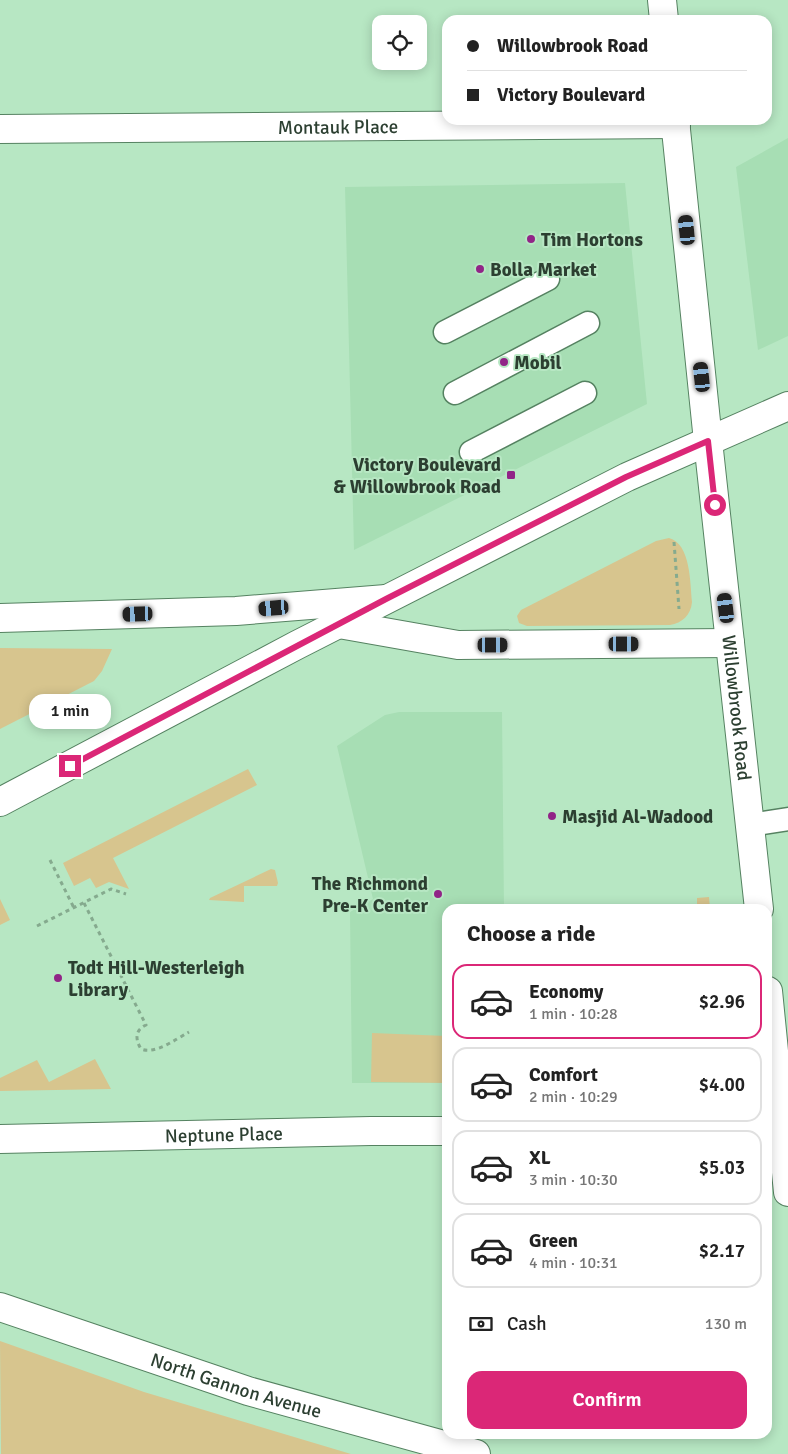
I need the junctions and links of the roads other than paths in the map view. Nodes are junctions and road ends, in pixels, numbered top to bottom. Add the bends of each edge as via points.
1 (662, 0) edge
2 (664, 15) edge
3 (442, 124) edge
4 (676, 125) edge
5 (0, 128) edge
6 (548, 279) dead end
7 (588, 323) dead end
8 (445, 332) dead end
9 (455, 393) dead end
10 (585, 393) dead end
11 (788, 406) edge
12 (708, 441) junction
13 (471, 452) dead end
14 (386, 599) junction
15 (0, 618) edge
16 (339, 624) junction
17 (730, 643) junction
18 (0, 802) edge
19 (788, 819) edge
20 (750, 825) junction
21 (758, 904) edge
22 (772, 1071) edge
23 (442, 1131) edge
24 (775, 1131) edge
25 (0, 1139) edge
26 (788, 1192) edge
27 (0, 1307) edge
28 (476, 1454) edge

1 - 2 street
3 - 5 street, Montauk Place
4 - 12 street, Willowbrook Road
6 - 8 lane
7 - 9 lane
10 - 13 lane
11 - 12 street
12 - 14 street via 626,477
12 - 17 street, Willowbrook Road
14 - 15 street via 236,611
14 - 16 street
16 - 17 street via 458,645
16 - 18 street
17 - 20 street, Willowbrook Road
19 - 20 lane
20 - 21 street, Willowbrook Road
22 - 24 street
23 - 25 street, Neptune Place
24 - 26 street
27 - 28 street, North Gannon Avenue via 248,1390

